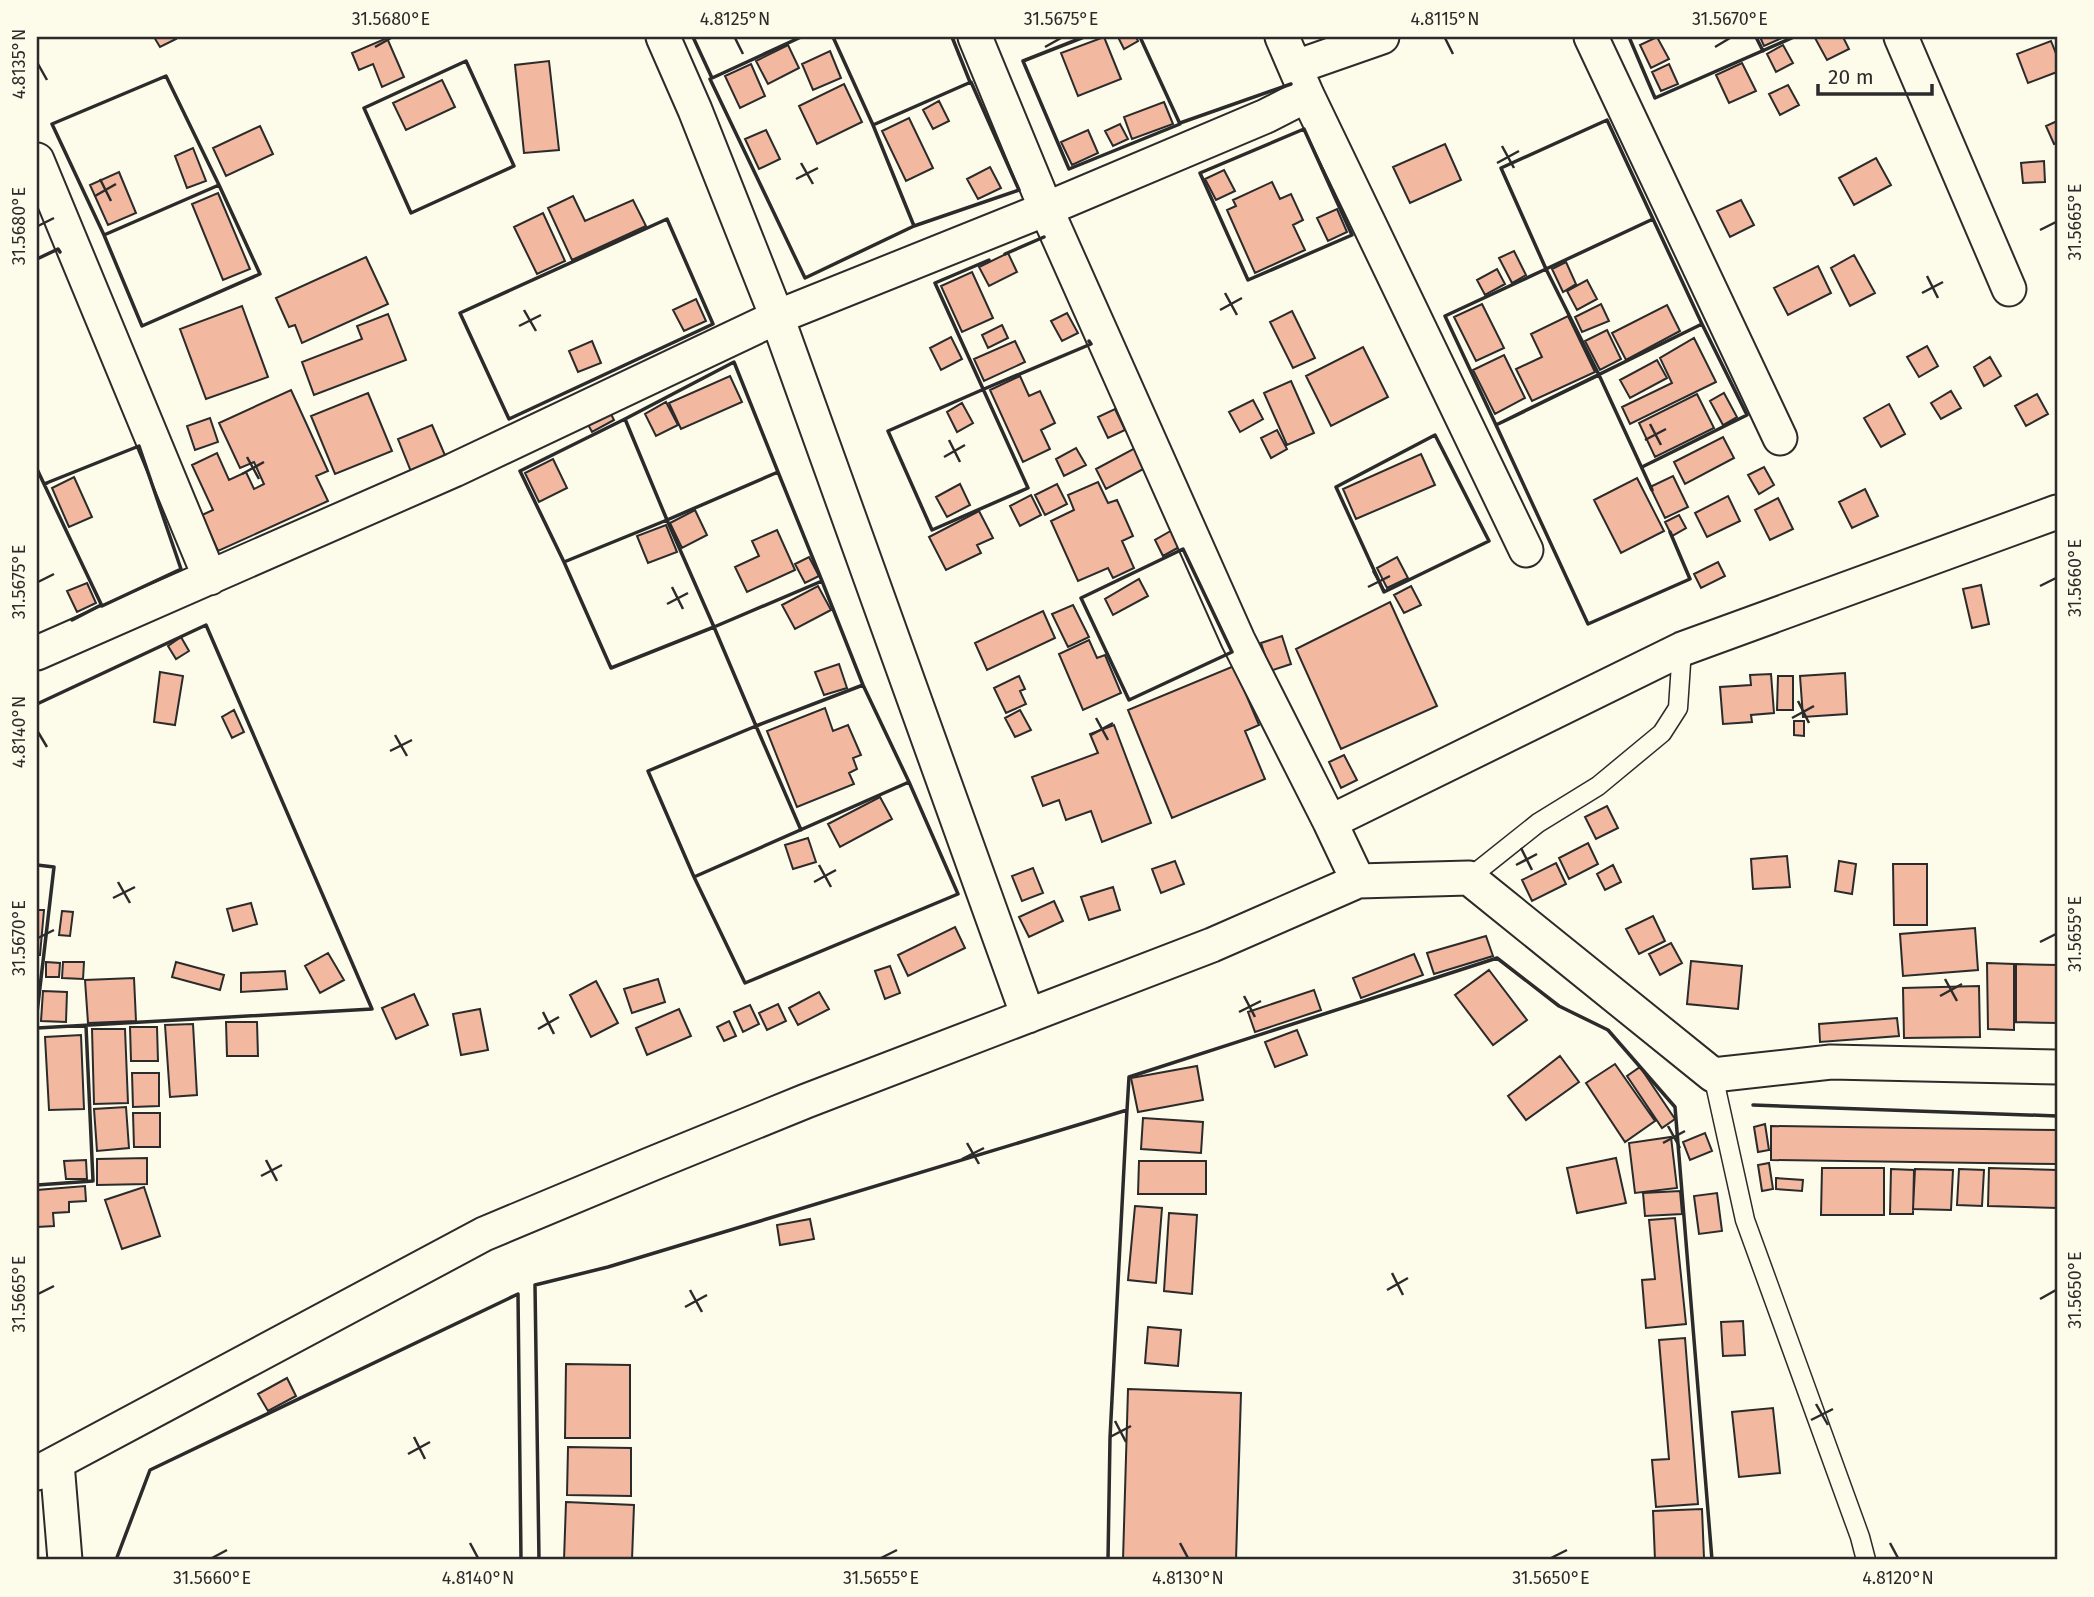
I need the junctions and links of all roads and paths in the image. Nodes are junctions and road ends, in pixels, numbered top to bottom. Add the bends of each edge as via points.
1 (663, 37) edge
2 (975, 37) edge
3 (1282, 37) edge
4 (1382, 37) edge
5 (1591, 37) edge
6 (1901, 37) edge
7 (1301, 81) junction
8 (37, 160) edge
9 (1046, 209) junction
10 (2009, 289) dead end
11 (777, 317) junction
12 (1780, 438) dead end
13 (2057, 512) edge
14 (1526, 550) dead end
15 (210, 578) junction
16 (1682, 649) junction
17 (37, 653) edge
18 (1331, 822) junction
19 (1469, 878) junction
20 (1358, 881) junction
21 (1028, 1016) junction
22 (2057, 1067) edge
23 (1713, 1075) junction
24 (47, 1468) edge
25 (65, 1560) edge
26 (1866, 1560) edge

1 - 11 street
2 - 9 street
3 - 7 street
4 - 7 street
5 - 12 street
6 - 10 street
7 - 9 street via 1266,116
7 - 14 street
8 - 15 street
9 - 11 street
9 - 18 street via 1238,640
11 - 15 street via 454,470
11 - 21 street
13 - 16 street
15 - 17 street
16 - 18 street
16 - 19 lane via 1678,708 1662,733 1598,786 1538,823
18 - 20 street
19 - 20 street
19 - 23 street
20 - 21 street via 1212,945
21 - 24 street via 806,1101 484,1234
22 - 23 street via 1831,1062
23 - 26 lane via 1745,1220
24 - 25 street

